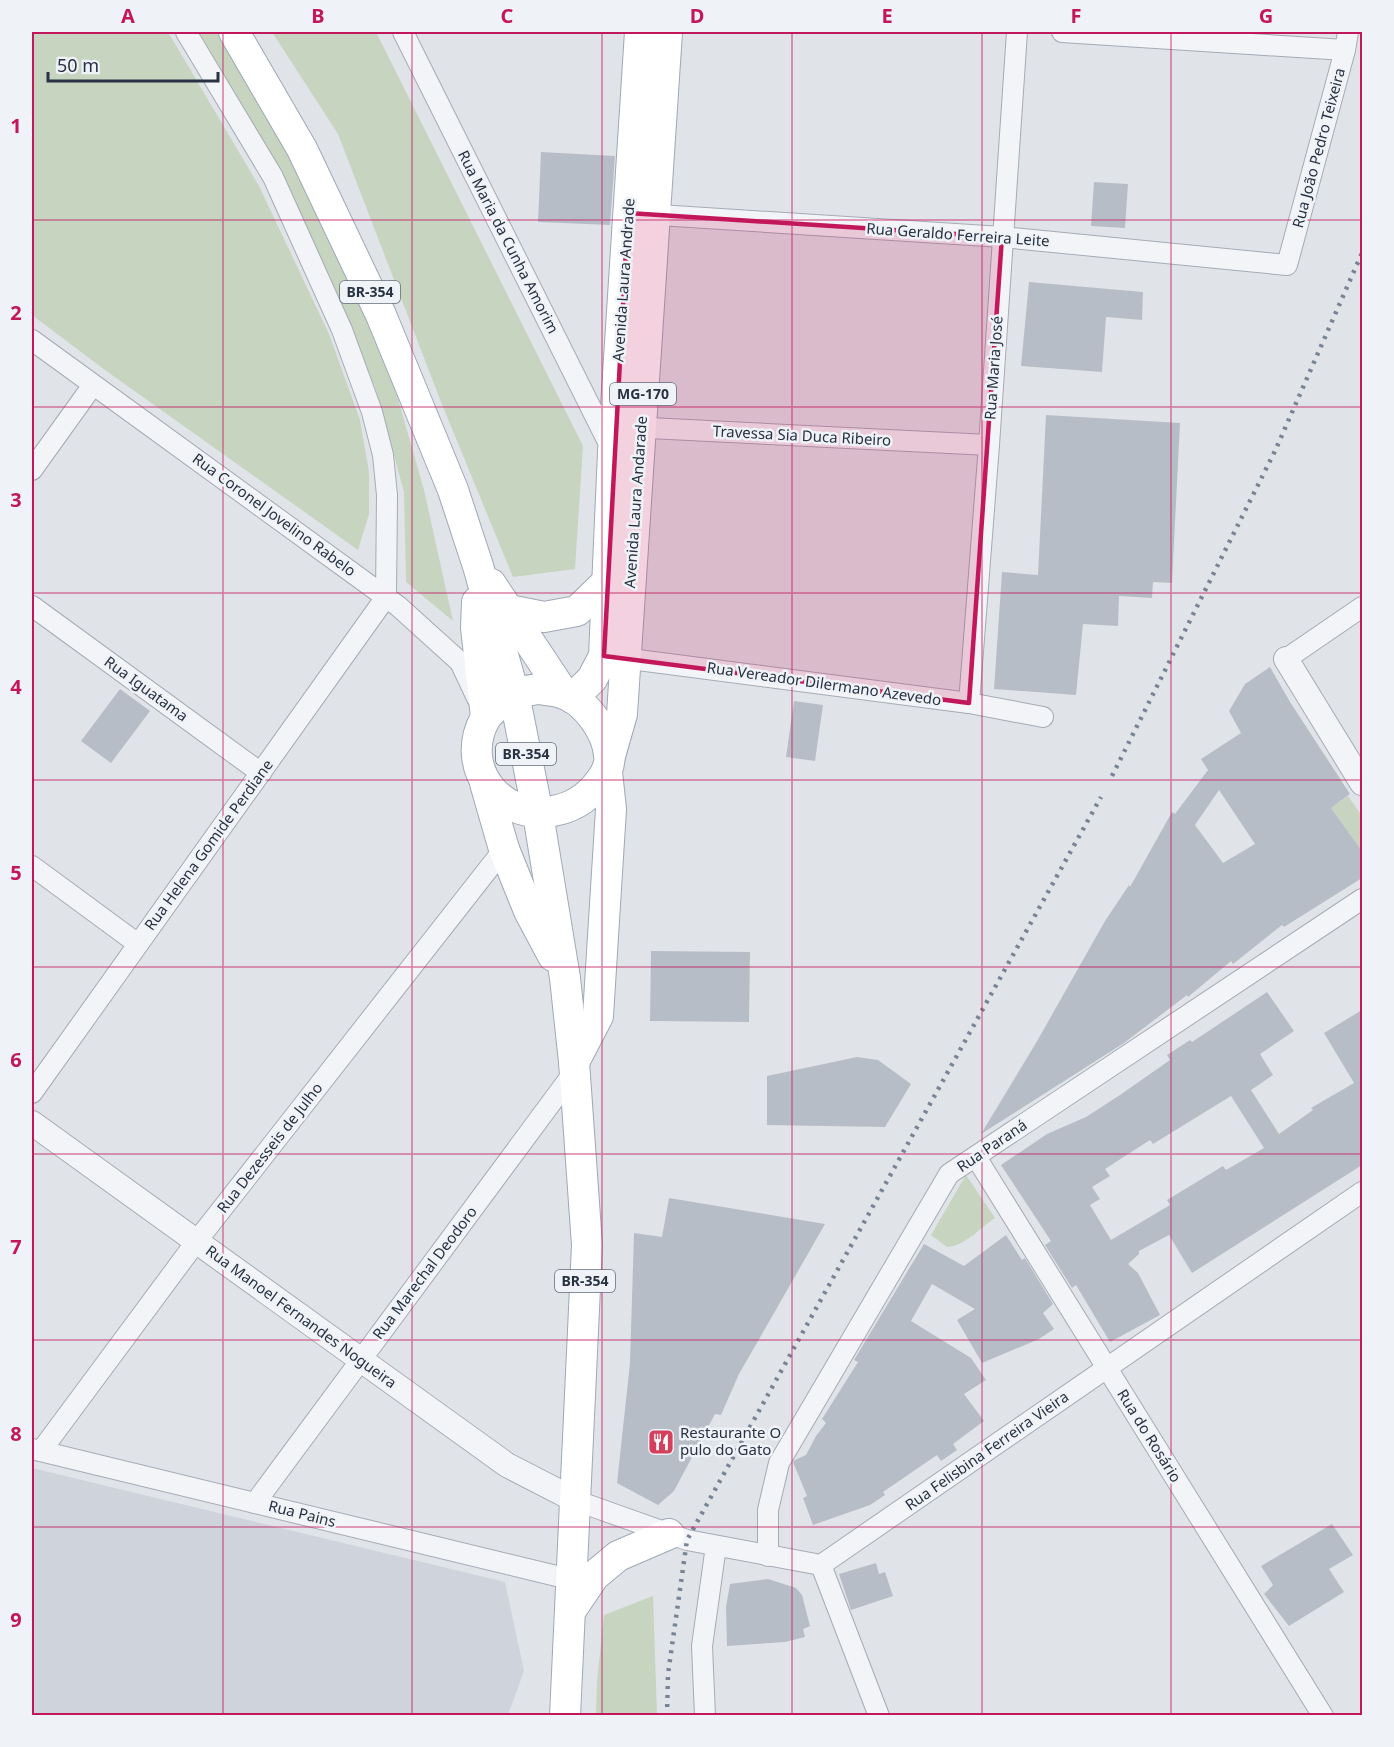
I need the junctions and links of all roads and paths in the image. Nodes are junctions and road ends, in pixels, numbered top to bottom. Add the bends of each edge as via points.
1 (186, 32) edge
2 (234, 32) edge
3 (403, 32) edge
4 (640, 32) edge
5 (667, 32) edge
6 (1017, 32) edge
7 (1062, 32) edge
8 (1347, 41) edge
9 (642, 214) junction
10 (1002, 237) junction
11 (1287, 265) joint
12 (32, 340) edge
13 (93, 385) junction
14 (623, 435) junction
15 (989, 446) junction
16 (32, 470) edge
17 (478, 566) junction
18 (606, 584) junction
19 (386, 597) junction
20 (32, 606) edge
21 (1362, 607) edge
22 (509, 610) junction
23 (614, 657) junction
24 (1286, 659) joint
25 (514, 694) junction
26 (568, 696) junction
27 (969, 703) junction
28 (486, 717) junction
29 (1043, 717) dead end
30 (608, 764) junction
31 (261, 773) junction
32 (485, 783) junction
33 (1362, 783) edge
34 (538, 814) junction
35 (504, 849) junction
36 (32, 866) edge
37 (1362, 899) edge
38 (138, 944) junction
39 (565, 978) junction
40 (574, 1067) junction
41 (32, 1093) edge
42 (32, 1123) edge
43 (976, 1157) junction
44 (1362, 1192) edge
45 (196, 1242) junction
46 (361, 1360) junction
47 (1107, 1368) junction
48 (36, 1450) edge
49 (577, 1501) junction
50 (255, 1503) junction
51 (669, 1534) junction
52 (716, 1546) junction
53 (768, 1556) junction
54 (821, 1565) junction
55 (573, 1580) junction
56 (571, 1610) junction
57 (565, 1716) edge
58 (705, 1716) edge
59 (879, 1716) edge
60 (1323, 1716) edge

1 - 19 street via 273,177 342,330 372,412 383,455 387,495
2 - 17 main road, BR-354 via 303,149 376,305 453,490
3 - 14 street, Rua Maria da Cunha Amorim
4 - 9 main road, Avenida Laura Andrade / MG-170
5 - 9 main road, Avenida Laura Andarade / MG-170
6 - 10 street, Rua Maria José
7 - 8 street
8 - 11 street, Rua João Pedro Teixeira
9 - 10 street, Rua Geraldo Ferreira Leite
9 - 14 main road, Avenida Laura Andarade / MG-170
10 - 11 street, Rua Geraldo Ferreira Leite
10 - 15 street, Rua Maria José
12 - 13 street, Rua Coronel Jovelino Rabelo
13 - 16 street
13 - 19 street, Rua Coronel Jovelino Rabelo
14 - 15 street, Travessa Sia Duca Ribeiro
14 - 18 main road, MG-170
14 - 23 main road, Avenida Laura Andarade / MG-170
15 - 27 street, Rua Maria José
17 - 22 main road
17 - 25 main road, BR-354
17 - 28 main road via 476,628
18 - 22 main road via 577,611 544,618
18 - 23 main road, MG-170
19 - 28 street, Rua Coronel Jovelino Rabelo via 460,662
19 - 31 street, Rua Helena Gomide Perdiane
20 - 31 street, Rua Iguatama
21 - 24 street
22 - 26 main road
23 - 26 main road, MG-170
23 - 27 street, Rua Vereador Dilermano Azevedo
23 - 30 main road, Avenida Laura Andarade / MG-170 via 622,714
24 - 33 street
25 - 26 main road via 539,689
25 - 28 main road
25 - 34 main road, BR-354
26 - 30 main road via 590,714 602,732
27 - 29 street, Rua Vereador Dilermano Azevedo
28 - 32 main road via 477,750
30 - 34 main road via 590,794 565,809
30 - 40 main road via 611,809 598,1016
31 - 38 street, Rua Helena Gomide Perdiane
32 - 34 main road via 507,806
32 - 35 main road
34 - 39 main road, BR-354
35 - 39 main road via 529,911
35 - 45 street, Rua Dezesseis de Julho
36 - 38 street
37 - 43 street, Rua Paraná
38 - 41 street, Rua Helena Gomide Perdiane
39 - 40 main road, BR-354
40 - 46 street, Rua Marechal Deodoro
40 - 49 main road, BR-354 via 587,1245
42 - 45 street, Rua Manoel Fernandes Nogueira
43 - 47 street, Rua do Rosário
43 - 53 street, Rua Paraná via 949,1174 779,1463 768,1510
44 - 47 street, Rua Felisbina Ferreira Vieira
45 - 46 street, Rua Manoel Fernandes Nogueira
45 - 48 street, Rua Dezesseis de Julho
46 - 49 street, Rua Manoel Fernandes Nogueira via 507,1466
46 - 50 street, Rua Marechal Deodoro
47 - 54 street, Rua Felisbina Ferreira Vieira
47 - 60 street, Rua do Rosário
48 - 50 street, Rua Pains
49 - 51 street
49 - 55 main road, BR-354
50 - 55 street, Rua Pains
51 - 52 street
51 - 56 main road via 618,1556 594,1576
52 - 53 street
52 - 58 street via 702,1646
53 - 54 street
54 - 59 street
55 - 56 main road, BR-354
56 - 57 main road, BR-354

